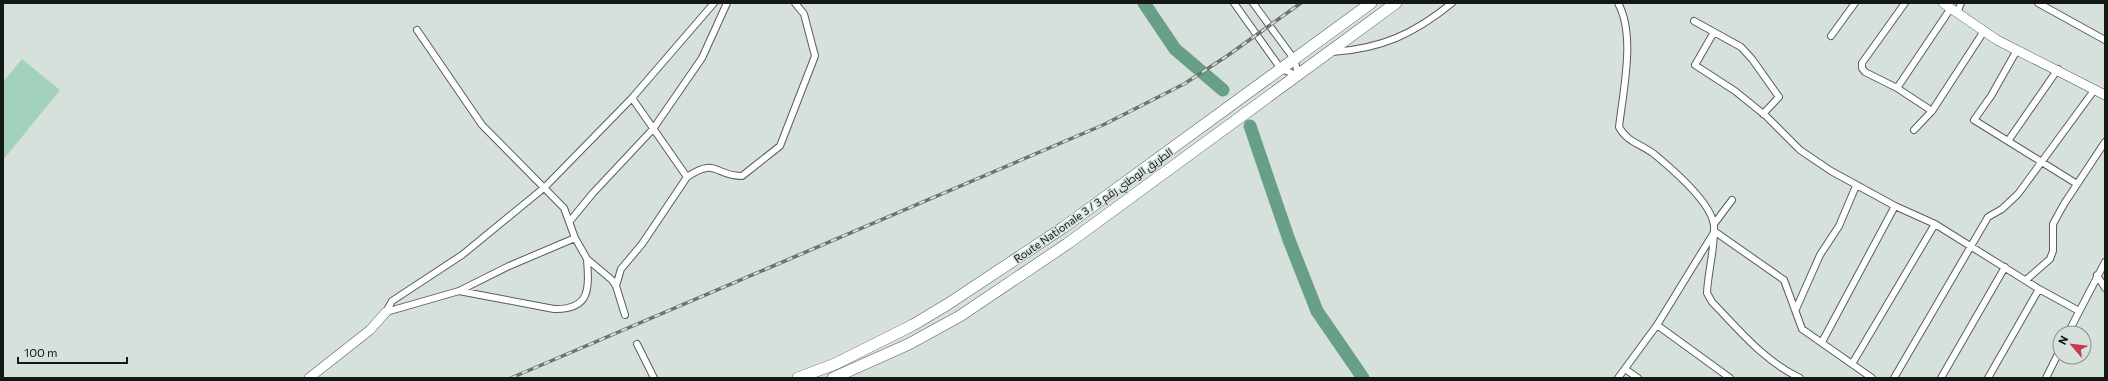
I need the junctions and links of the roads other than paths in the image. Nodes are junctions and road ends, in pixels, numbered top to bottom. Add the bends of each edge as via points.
1 (714, 3) edge
2 (726, 3) edge
3 (795, 3) edge
4 (1234, 3) edge
5 (1253, 3) edge
6 (1371, 3) edge
7 (1396, 3) edge
8 (1452, 3) edge
9 (1618, 3) edge
10 (1855, 3) edge
11 (1904, 3) edge
12 (1961, 3) edge
13 (2038, 3) edge
14 (2045, 5) edge
15 (1950, 8) edge
16 (1694, 21) dead end
17 (417, 30) dead end
18 (1984, 31) junction
19 (1714, 32) junction
20 (1831, 36) dead end
21 (2105, 40) edge
22 (2017, 50) junction
23 (1332, 52) junction
24 (1294, 59) junction
25 (1281, 69) junction
26 (2058, 69) junction
27 (1299, 76) junction
28 (1897, 88) junction
29 (2095, 89) junction
30 (2105, 95) edge
31 (632, 98) junction
32 (1932, 111) junction
33 (1763, 114) junction
34 (653, 129) junction
35 (1914, 130) dead end
36 (2008, 141) junction
37 (2105, 142) edge
38 (2042, 162) junction
39 (687, 177) junction
40 (2077, 184) junction
41 (1856, 186) junction
42 (545, 187) junction
43 (1732, 200) dead end
44 (1895, 206) junction
45 (570, 221) junction
46 (1714, 224) junction
47 (1936, 224) junction
48 (1714, 232) junction
49 (575, 238) junction
50 (1971, 245) junction
51 (587, 259) junction
52 (2105, 262) edge
53 (2005, 267) junction
54 (2097, 275) junction
55 (2026, 280) junction
56 (616, 286) junction
57 (2105, 288) edge
58 (2038, 289) junction
59 (459, 291) junction
60 (1796, 309) junction
61 (2079, 311) junction
62 (386, 312) junction
63 (625, 315) dead end
64 (1657, 325) junction
65 (2072, 325) edge
66 (1822, 342) junction
67 (637, 344) dead end
68 (1852, 364) junction
69 (2052, 365) edge
70 (1625, 370) junction
71 (309, 378) edge
72 (654, 378) edge
73 (798, 378) edge
74 (833, 378) edge
75 (1618, 378) edge
76 (1638, 378) edge
77 (1730, 378) edge
78 (1800, 378) edge
79 (1872, 378) edge
80 (1894, 378) edge
81 (1941, 378) edge
82 (1988, 378) edge
83 (2046, 378) edge

1 - 31 street
2 - 34 street via 702,58
3 - 39 street via 804,14 815,56 780,146 742,176 708,167
4 - 25 street
5 - 24 street
6 - 24 highway, Route Nationale 3 / الطريق الوطني رقم 3
7 - 23 highway, Route Nationale 3 / الطريق الوطني رقم 3
8 - 23 street via 1433,19 1395,39 1377,46
9 - 46 street via 1626,28 1626,57 1619,126 1624,136 1672,168 1697,195
10 - 20 street
11 - 28 street via 1862,63 1862,68 1871,76
12 - 15 street
13 - 14 street
14 - 21 street
15 - 18 street
15 - 28 street
16 - 19 street
17 - 42 street via 482,125
18 - 22 street
18 - 32 street
19 - 33 street via 1733,42 1752,59 1778,97
19 - 33 street via 1695,65 1735,91
22 - 26 street
22 - 36 street via 1974,120
23 - 27 highway, Route Nationale 3 / الطريق الوطني رقم 3
24 - 25 highway, Route Nationale 3 / الطريق الوطني رقم 3
24 - 27 street
25 - 27 street
25 - 73 highway, Route Nationale 3 / الطريق الوطني رقم 3 via 1064,227 948,304 913,325 835,364
26 - 29 street
26 - 36 street
27 - 74 highway, Route Nationale 3 / الطريق الوطني رقم 3 via 1067,244 960,316 916,341
28 - 32 street
29 - 30 street
29 - 38 street
31 - 34 street
31 - 42 street
32 - 35 street
33 - 41 street via 1800,150
34 - 39 street
34 - 45 street
36 - 38 street
37 - 40 street
38 - 40 street
38 - 50 street via 2010,202 1988,217
39 - 56 street via 642,244 621,269
40 - 55 street via 2053,224 2053,251 2050,259
41 - 44 street
41 - 60 street via 1839,226 1820,255
42 - 45 street via 564,208
42 - 62 street via 462,254 392,301
43 - 46 street
44 - 47 street
44 - 66 street
45 - 49 street
46 - 48 street
47 - 50 street
47 - 68 street
48 - 60 street via 1784,280
48 - 64 street
48 - 78 street via 1707,293 1712,302 1761,353 1780,368
49 - 51 street
49 - 59 street
50 - 53 street
50 - 80 street
51 - 56 street
51 - 59 street via 587,294 580,303 568,309 554,309
52 - 54 street
53 - 55 street
53 - 81 street
54 - 57 street
54 - 61 street
55 - 58 street
56 - 63 street
58 - 61 street
58 - 82 street
59 - 62 street
60 - 66 street via 1802,330
61 - 65 street
62 - 71 street via 370,330
64 - 70 street
64 - 77 street
66 - 68 street
67 - 72 street
68 - 79 street
69 - 83 street
70 - 75 street
70 - 76 street

